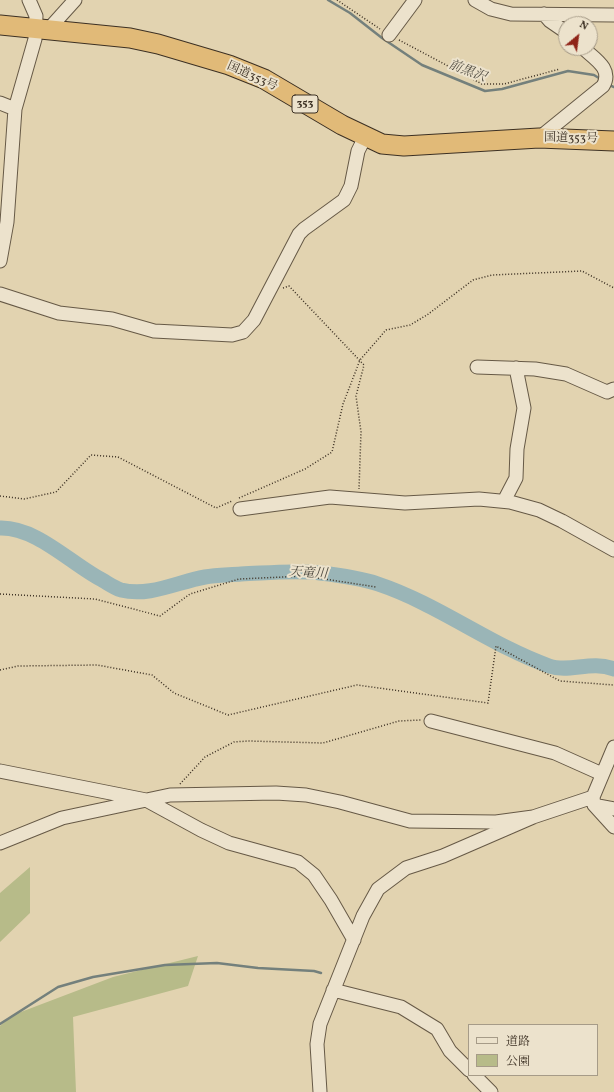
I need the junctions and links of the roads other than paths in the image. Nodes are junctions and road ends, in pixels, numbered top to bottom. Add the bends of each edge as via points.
1 (29, 0) edge
2 (75, 0) edge
3 (415, 0) edge
4 (475, 0) edge
5 (544, 14) junction
6 (614, 15) edge
7 (0, 25) edge
8 (558, 26) edge
9 (42, 30) junction
10 (389, 35) road end
11 (592, 56) edge
12 (0, 103) edge
13 (15, 109) junction
14 (365, 137) junction
15 (539, 138) junction
16 (614, 141) edge
17 (0, 261) edge
18 (0, 294) edge
19 (477, 367) dead end
20 (516, 368) junction
21 (614, 389) edge
22 (504, 501) junction
23 (240, 509) dead end
24 (614, 550) edge
25 (431, 721) road end
26 (614, 747) edge
27 (0, 771) edge
28 (602, 774) junction
29 (146, 800) junction
30 (593, 801) junction
31 (614, 809) edge
32 (533, 817) junction
33 (614, 827) edge
34 (0, 843) edge
35 (354, 940) junction
36 (333, 990) junction
37 (468, 1069) edge
38 (475, 1076) edge
39 (320, 1092) edge
40 (491, 1092) edge

1 - 9 street
2 - 9 street
3 - 10 street
4 - 5 street via 491,9 511,14
5 - 6 street
5 - 8 street
7 - 9 highway, 国道353号 / 353
9 - 13 street via 35,39
9 - 14 highway, 国道353号 / 353 via 130,38 228,65 264,79
11 - 15 street via 607,72 605,82
12 - 13 street
13 - 17 street via 7,215
14 - 15 highway, 国道353号 / 353 via 382,144 404,146
14 - 18 street via 358,151 351,186 344,200 299,234 254,320 237,335 154,331 112,319 59,313
15 - 16 highway, 国道353号 / 353
19 - 20 street
20 - 21 street via 535,368 566,374 607,392
20 - 22 street via 524,408 517,449 516,478
22 - 23 street via 479,498 412,503 330,497
22 - 24 street via 544,513
25 - 28 street via 556,753
26 - 28 street
27 - 29 street
28 - 30 street
29 - 32 street via 170,794 276,793 306,795 340,802 410,821 496,822
29 - 34 street via 62,818
29 - 35 street via 229,843 298,862 314,875
30 - 31 street
30 - 32 street
30 - 33 street
32 - 35 street via 443,856 406,868 378,889 363,916
35 - 36 street
36 - 37 street via 401,1007 437,1029 450,1051
36 - 39 street via 320,1024 317,1044
38 - 40 street

